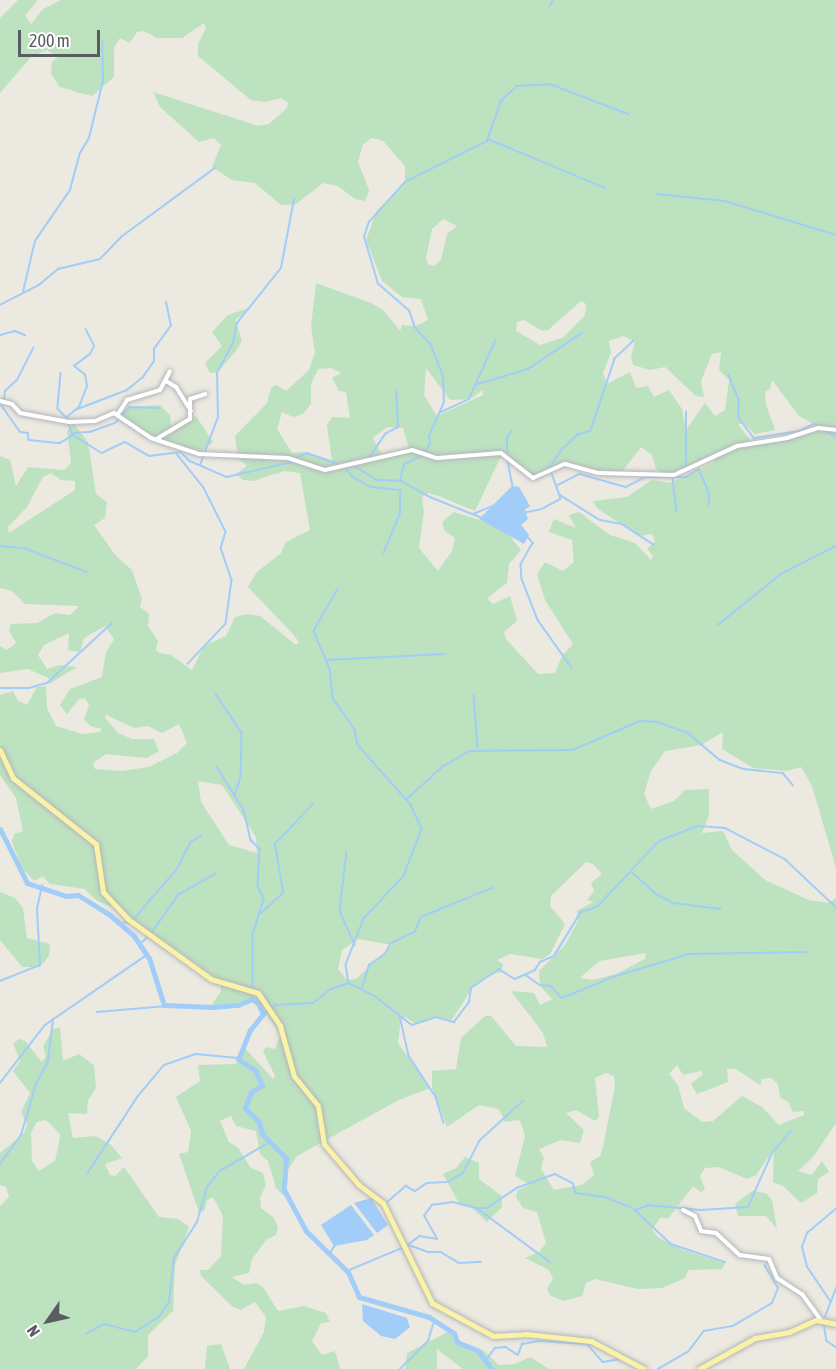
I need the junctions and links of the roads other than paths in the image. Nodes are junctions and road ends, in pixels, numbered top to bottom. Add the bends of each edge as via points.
1 (170, 371) dead end
2 (166, 381) junction
3 (205, 394) dead end
4 (0, 401) edge
5 (191, 412) junction
6 (117, 414) junction
7 (836, 430) edge
8 (155, 439) junction
9 (0, 750) edge
10 (683, 1210) dead end
11 (820, 1319) junction
12 (836, 1324) edge
13 (716, 1358) junction
14 (644, 1369) edge
15 (699, 1369) edge
16 (706, 1369) edge

1 - 2 street
2 - 5 street via 176,387
2 - 6 street via 158,392 127,400
3 - 5 street via 190,399
4 - 6 street via 12,404 20,413 69,422 95,421
5 - 8 street via 190,420 175,432
6 - 8 street
7 - 8 street via 818,428 787,438 737,446 674,475 599,473 565,465 533,478 501,453 437,458 412,450 325,470 288,458 199,454
9 - 14 main road via 13,778 96,844 104,892 128,919 212,979 258,993 280,1026 294,1076 318,1106 324,1144 359,1185 384,1203 432,1303 493,1336 526,1334 591,1341
10 - 11 street via 695,1216 701,1231 716,1233 746,1258 769,1259 777,1278 802,1294
11 - 12 main road
11 - 13 main road via 789,1332 755,1338
13 - 15 main road
13 - 16 street

